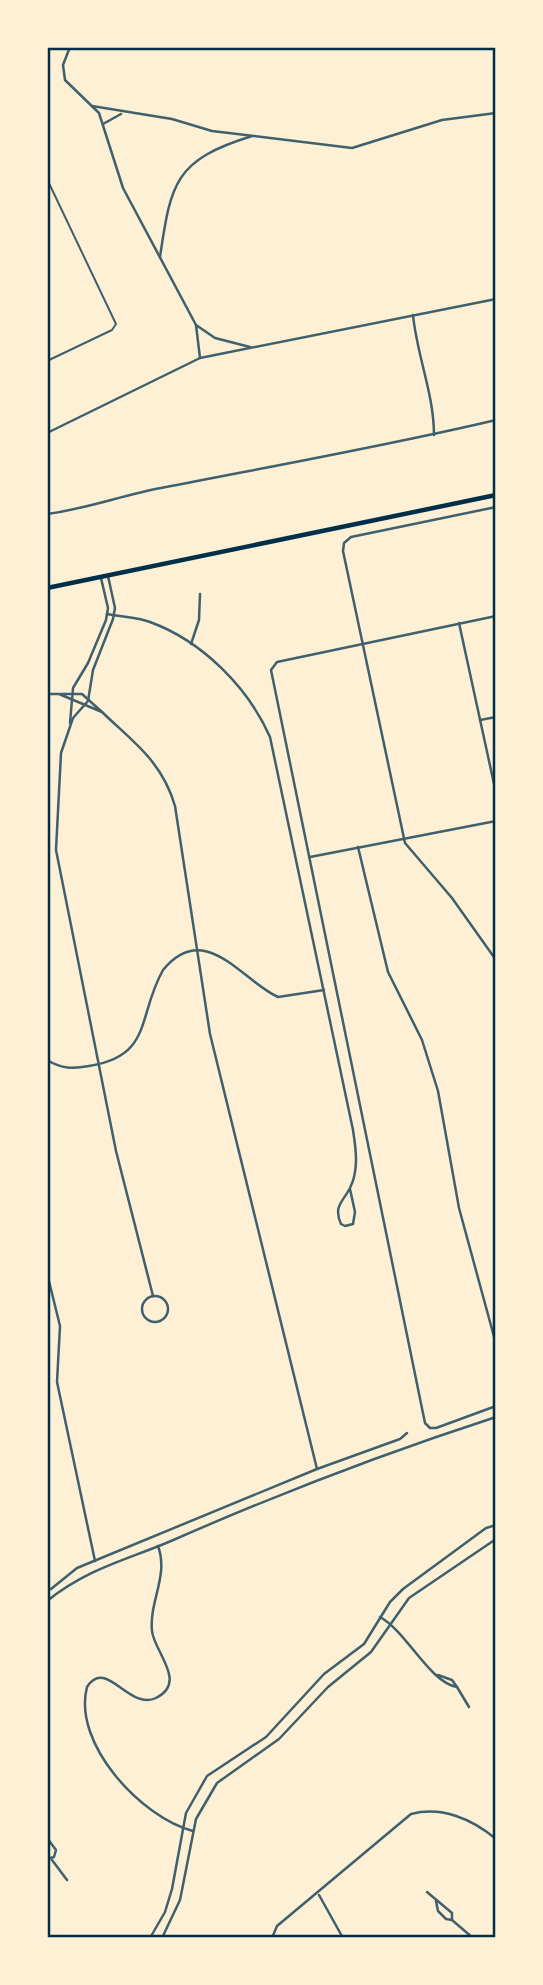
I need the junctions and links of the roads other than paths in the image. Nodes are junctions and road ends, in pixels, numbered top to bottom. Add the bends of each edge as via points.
1 (70, 47) edge
2 (92, 106) junction
3 (124, 113) junction
4 (496, 113) edge
5 (103, 124) junction
6 (255, 135) junction
7 (47, 179) edge
8 (160, 260) junction
9 (496, 299) edge
10 (413, 315) junction
11 (196, 325) junction
12 (253, 347) junction
13 (200, 358) junction
14 (47, 361) edge
15 (496, 420) edge
16 (47, 433) edge
17 (434, 435) junction
18 (496, 495) edge
19 (496, 507) edge
20 (47, 514) edge
21 (108, 576) junction
22 (101, 577) junction
23 (47, 588) edge
24 (200, 594) dead end
25 (107, 614) junction
26 (114, 615) junction
27 (496, 616) edge
28 (460, 623) junction
29 (363, 643) junction
30 (191, 644) junction
31 (72, 692) junction
32 (47, 694) edge
33 (59, 694) junction
34 (71, 699) junction
35 (89, 699) junction
36 (83, 707) junction
37 (102, 712) junction
38 (496, 717) edge
39 (480, 720) junction
40 (69, 726) junction
41 (496, 793) edge
42 (496, 821) edge
43 (403, 837) junction
44 (358, 847) junction
45 (310, 857) junction
46 (197, 951) junction
47 (496, 960) edge
48 (324, 990) junction
49 (47, 1060) edge
50 (98, 1065) junction
51 (350, 1189) junction
52 (47, 1273) edge
53 (153, 1296) junction
54 (496, 1344) edge
55 (496, 1406) edge
56 (496, 1417) edge
57 (407, 1433) dead end
58 (317, 1469) junction
59 (496, 1525) edge
60 (496, 1539) edge
61 (158, 1546) junction
62 (95, 1561) junction
63 (51, 1589) dead end
64 (47, 1601) edge
65 (380, 1617) junction
66 (390, 1623) junction
67 (469, 1707) dead end
68 (284, 1719) junction
69 (292, 1725) junction
70 (183, 1828) junction
71 (193, 1831) junction
72 (47, 1838) edge
73 (496, 1839) edge
74 (50, 1859) edge
75 (66, 1880) dead end
76 (428, 1892) dead end
77 (318, 1894) junction
78 (436, 1901) junction
79 (452, 1920) junction
80 (150, 1938) edge
81 (162, 1938) edge
82 (272, 1938) edge
83 (343, 1938) edge
84 (473, 1938) edge

1 - 2 street via 63,65 65,80
2 - 3 street
2 - 5 street
3 - 5 street
3 - 6 street
4 - 6 street via 442,120 352,148
5 - 8 street via 118,176
6 - 8 street via 212,149 188,167 169,202
7 - 14 lane via 116,324
8 - 11 street
9 - 10 street
10 - 12 street
10 - 17 street via 419,358 433,404
11 - 12 street via 215,338
11 - 13 street
12 - 13 street
13 - 16 street
15 - 17 street
17 - 20 street
18 - 21 main road
19 - 29 street via 344,542
21 - 22 main road
21 - 26 street
22 - 23 main road
22 - 25 street
24 - 30 street via 200,620
25 - 26 street
25 - 31 street
26 - 30 street via 152,622
26 - 35 street via 93,670
27 - 28 street
28 - 29 street
28 - 39 street
29 - 43 street
29 - 45 street via 271,666
30 - 48 street via 235,683 270,737
31 - 33 street
31 - 34 street
31 - 35 street
32 - 33 street
33 - 34 street
34 - 36 street
34 - 40 street
35 - 36 street
35 - 37 street
36 - 37 street
36 - 40 street
37 - 46 street via 138,742 172,796
38 - 39 street
39 - 41 street
40 - 50 street via 60,760 56,856
42 - 43 street
43 - 44 street
43 - 47 street
44 - 45 street
44 - 54 street via 388,972 422,1040 443,1108 457,1198
45 - 55 street via 425,1423 430,1428
46 - 48 street via 228,959 278,997
46 - 50 street via 173,960 163,970 132,1049
46 - 58 street via 210,1034
48 - 51 street via 356,1148
49 - 50 street via 71,1069
50 - 53 street
51 - 51 street via 338,1206 345,1226 354,1224 355,1218
52 - 62 street via 60,1326 57,1382
53 - 53 street via 164,1300 167,1307 166,1315 156,1322 142,1313 145,1300
56 - 61 street via 369,1458
57 - 58 street
58 - 62 street
59 - 65 street via 419,1575
60 - 66 street via 422,1586
61 - 64 street via 79,1577
61 - 70 street via 162,1576 152,1632 169,1669 168,1685 158,1697 145,1700 129,1695 104,1676 98,1677 87,1687 85,1704 93,1740 118,1778 149,1808
62 - 63 street via 74,1570
65 - 66 street
65 - 68 street via 363,1644 324,1674
66 - 67 street via 419,1658 449,1686 457,1687
66 - 69 street via 371,1652 327,1687
68 - 69 street
68 - 70 street via 259,1742 207,1776 190,1804
69 - 71 street via 256,1758 217,1783
70 - 71 street
70 - 80 street via 170,1896
71 - 81 street via 180,1900
72 - 74 street via 56,1850
73 - 77 street via 456,1816 430,1811 411,1814
74 - 75 street
76 - 78 street
77 - 82 street via 277,1926
77 - 83 street
78 - 79 street via 452,1913
78 - 79 street via 438,1911
79 - 84 street

